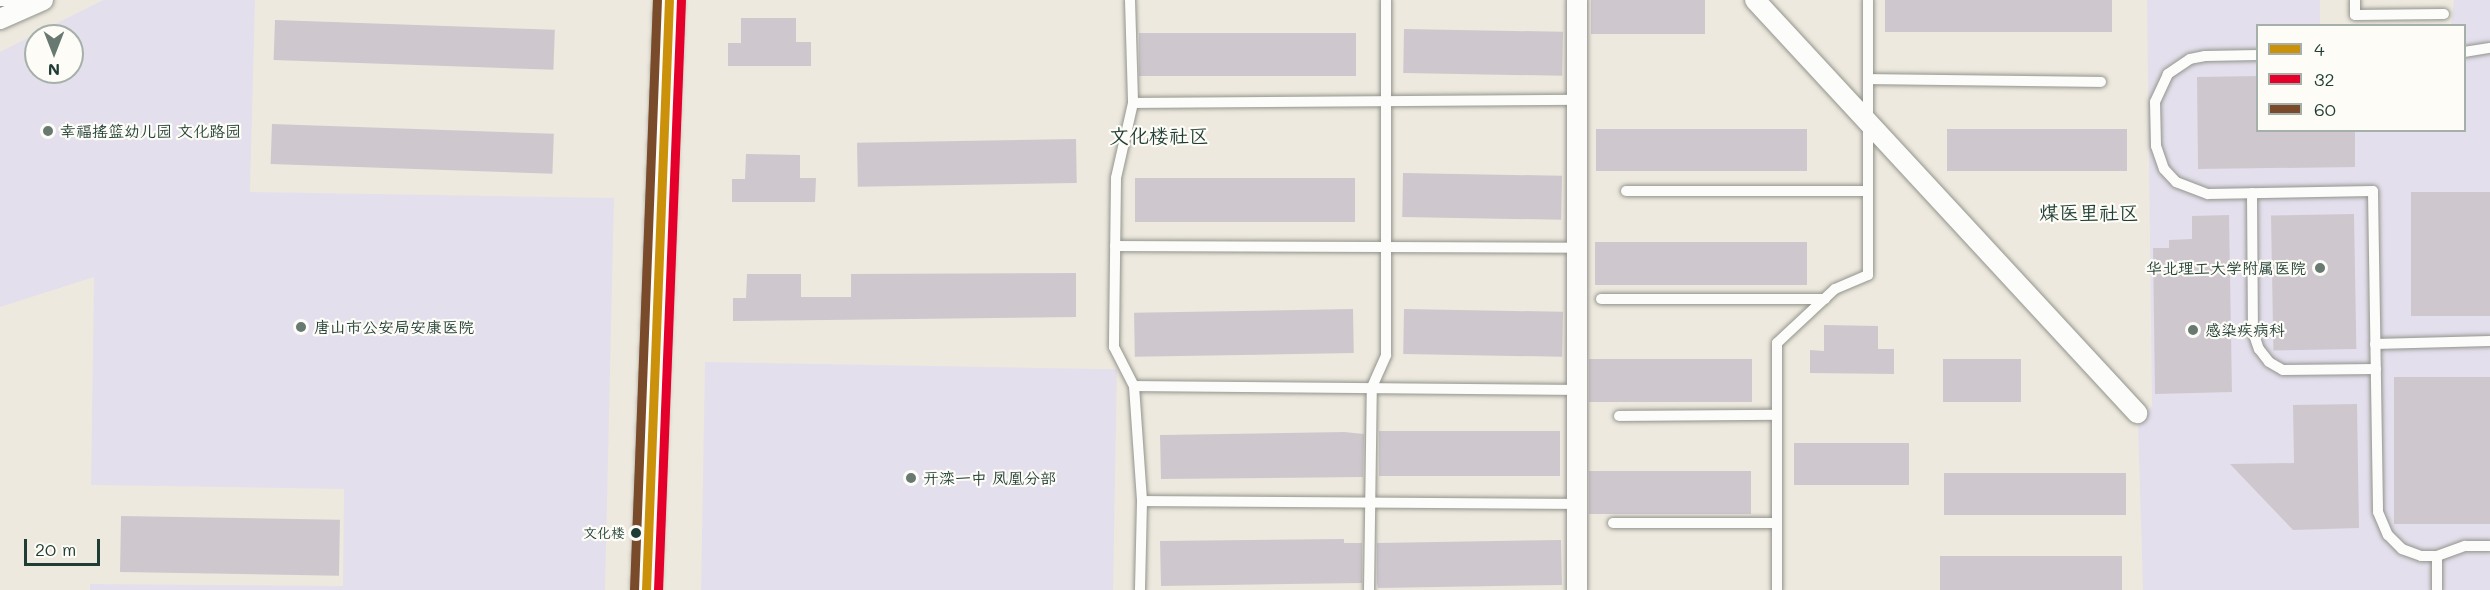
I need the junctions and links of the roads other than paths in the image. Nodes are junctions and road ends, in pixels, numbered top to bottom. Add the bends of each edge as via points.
1 (43, 0) edge
2 (669, 0) edge
3 (1130, 0) edge
4 (1386, 0) edge
5 (1577, 0) edge
6 (1755, 0) edge
7 (1868, 0) edge
8 (2355, 0) edge
9 (10, 7) edge
10 (2444, 14) dead end
11 (2490, 48) edge
12 (2466, 52) edge
13 (2256, 55) edge
14 (1868, 80) junction
15 (2101, 82) dead end
16 (1577, 100) junction
17 (1388, 101) junction
18 (1133, 104) junction
19 (1868, 122) junction
20 (1626, 191) dead end
21 (1868, 191) junction
22 (2252, 193) junction
23 (1115, 246) junction
24 (1387, 248) junction
25 (1577, 248) junction
26 (1601, 299) dead end
27 (1825, 299) junction
28 (2490, 341) edge
29 (2375, 344) junction
30 (2376, 369) junction
31 (1134, 386) junction
32 (1372, 387) junction
33 (1577, 390) junction
34 (2137, 412) dead end
35 (1619, 416) dead end
36 (1777, 416) junction
37 (1142, 501) junction
38 (1370, 503) junction
39 (1576, 504) junction
40 (1613, 523) dead end
41 (1777, 523) junction
42 (2490, 546) edge
43 (2437, 556) junction
44 (646, 590) edge
45 (1140, 590) edge
46 (1369, 590) edge
47 (1576, 590) edge
48 (1777, 590) edge
49 (2437, 590) edge

1 - 9 street
2 - 44 street
3 - 18 lane
4 - 17 lane
5 - 16 street
6 - 19 street
7 - 14 lane
8 - 10 lane via 2355,15
11 - 12 lane
13 - 22 lane via 2190,59 2168,74 2155,102 2158,155 2176,182 2208,194
14 - 15 lane
14 - 19 lane
16 - 17 lane
16 - 25 street
17 - 18 lane
17 - 24 lane
18 - 23 lane via 1116,178
19 - 21 lane
19 - 34 street
20 - 21 lane
21 - 27 lane via 1868,275 1835,289
22 - 29 lane via 2373,191
22 - 30 lane via 2253,332 2259,349 2269,362 2283,370
23 - 24 lane
23 - 31 lane via 1114,347
24 - 25 lane
24 - 32 lane via 1386,355
25 - 33 street
26 - 27 lane
27 - 36 lane via 1777,343
28 - 29 lane
29 - 30 lane
30 - 43 lane via 2378,512 2388,535 2402,549 2421,556
31 - 32 lane
31 - 37 lane
32 - 33 lane
32 - 38 lane
33 - 39 street
35 - 36 lane
36 - 41 lane
37 - 38 lane
37 - 45 lane
38 - 39 lane
38 - 46 lane
39 - 47 street
40 - 41 lane
41 - 48 lane
42 - 43 lane via 2465,546
43 - 49 lane

